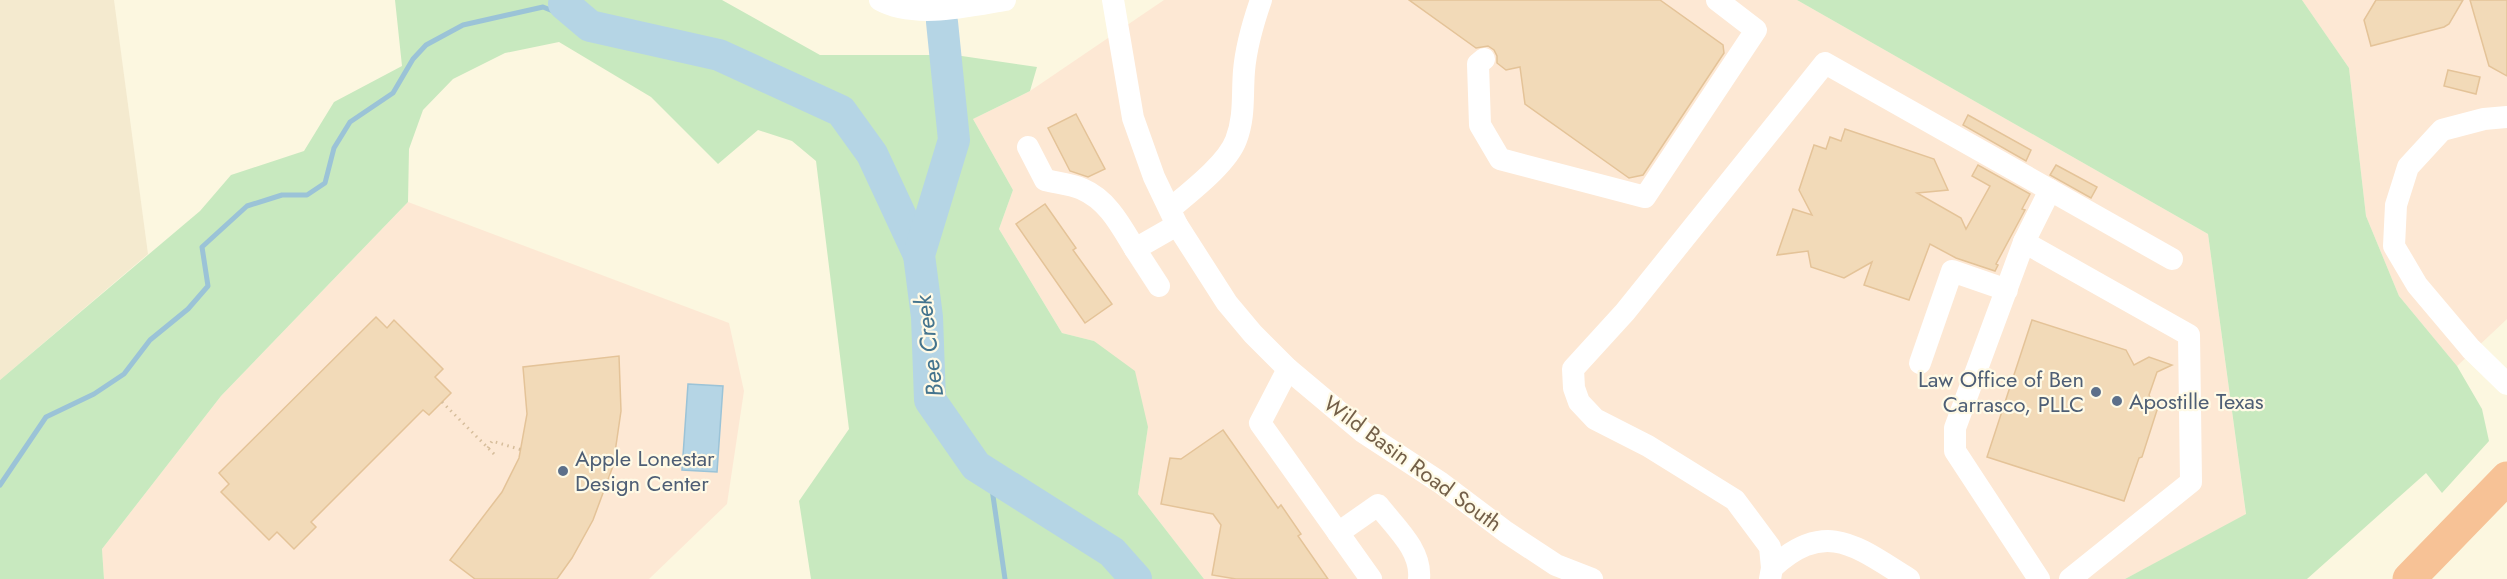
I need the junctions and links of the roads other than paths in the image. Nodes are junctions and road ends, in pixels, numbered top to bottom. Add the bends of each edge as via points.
1 (880, 0) edge
2 (1005, 0) edge
3 (1113, 0) edge
4 (1261, 0) edge
5 (1717, 0) edge
6 (1484, 58) dead end
7 (2507, 117) edge
8 (1028, 147) dead end
9 (2050, 190) junction
10 (1174, 217) junction
11 (2024, 243) junction
12 (1135, 249) junction
13 (2172, 259) dead end
14 (1159, 286) dead end
15 (2007, 290) junction
16 (1920, 363) dead end
17 (1288, 369) junction
18 (2507, 384) edge
19 (2507, 478) edge
20 (1338, 533) junction
21 (1771, 574) edge
22 (1371, 579) edge
23 (1419, 579) edge
24 (1592, 579) edge
25 (1910, 579) edge
26 (2039, 579) edge
27 (2070, 579) edge
28 (2409, 579) edge

1 - 2 street via 931,9
3 - 10 street, Wild Basin Road South via 1133,118 1154,177
4 - 10 street via 1244,71 1244,111 1236,142
5 - 6 street via 1756,30 1645,197 1500,159 1480,125 1478,64
7 - 18 street via 2484,118 2442,130 2408,167 2396,205 2394,246 2417,285
8 - 12 street via 1045,180 1080,188 1099,198
9 - 11 street
9 - 13 street
9 - 21 street via 1825,63 1625,312 1573,369 1579,402 1595,419 1658,451 1735,500 1770,548
10 - 12 street
10 - 17 street, Wild Basin Road South via 1227,303
11 - 15 street
11 - 27 street via 2189,335 2191,482
12 - 14 street
15 - 16 street via 1952,271
15 - 26 street via 1955,428 1955,451
17 - 20 street via 1260,423
17 - 24 street, Wild Basin Road South via 1363,432 1506,532 1556,565
19 - 28 highway
20 - 22 street
20 - 23 street via 1378,505 1415,553
21 - 25 street via 1789,553 1812,543 1833,540 1854,546

